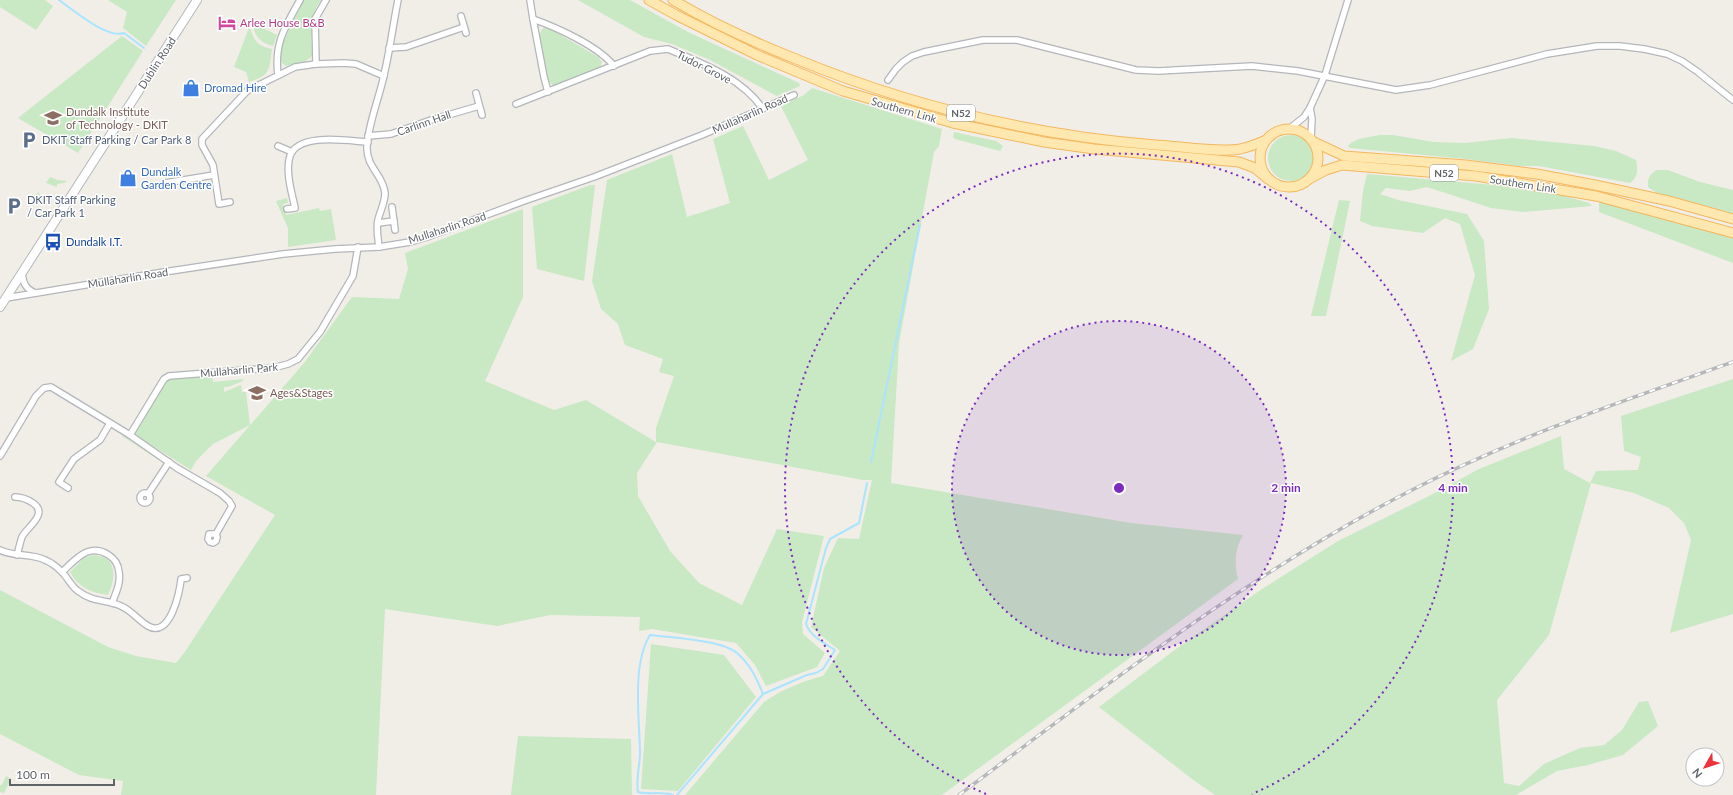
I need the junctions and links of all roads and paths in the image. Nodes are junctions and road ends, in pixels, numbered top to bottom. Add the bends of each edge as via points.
1 (197, 0) edge
2 (300, 0) edge
3 (326, 0) edge
4 (398, 0) edge
5 (530, 0) edge
6 (649, 0) edge
7 (673, 0) edge
8 (1348, 0) edge
9 (461, 16) dead end
10 (533, 18) junction
11 (389, 48) junction
12 (316, 64) junction
13 (614, 66) junction
14 (278, 75) junction
15 (1325, 75) junction
16 (384, 76) junction
17 (888, 80) dead end
18 (548, 92) junction
19 (476, 93) dead end
20 (794, 95) dead end
21 (1733, 100) edge
22 (516, 104) dead end
23 (479, 106) junction
24 (1310, 108) junction
25 (763, 109) junction
26 (482, 115) dead end
27 (1289, 129) junction
28 (368, 139) junction
29 (1266, 140) junction
30 (1312, 140) junction
31 (278, 146) dead end
32 (292, 152) junction
33 (214, 175) junction
34 (1312, 178) junction
35 (1268, 179) junction
36 (165, 183) dead end
37 (230, 202) dead end
38 (392, 207) dead end
39 (287, 209) dead end
40 (1733, 219) edge
41 (394, 220) junction
42 (378, 223) junction
43 (395, 230) dead end
44 (1733, 233) edge
45 (379, 247) junction
46 (358, 248) junction
47 (22, 272) junction
48 (36, 293) junction
49 (6, 298) junction
50 (0, 307) edge
51 (110, 423) junction
52 (130, 435) junction
53 (0, 455) edge
54 (169, 462) junction
55 (68, 488) dead end
56 (148, 494) dead end
57 (15, 497) dead end
58 (216, 534) dead end
59 (0, 550) edge
60 (17, 555) junction
61 (62, 572) junction
62 (187, 578) dead end
63 (112, 602) junction

1 - 47 main road, Dublin Road
2 - 14 street via 278,44
3 - 12 street via 315,19
4 - 11 street
5 - 10 street
6 - 35 main road, Southern Link / N52 via 757,55 843,91 888,106 952,123 1044,142 1094,149 1234,160 1255,168
7 - 29 main road, Southern Link / N52 via 764,46 826,72 894,95 999,122 1131,143 1220,149 1243,148
8 - 15 street
9 - 11 street via 465,30 406,47
10 - 13 street via 578,39
10 - 18 street
11 - 16 street
12 - 14 street via 295,67
12 - 16 street via 356,64
13 - 18 street, Tudor Grove
13 - 25 street, Tudor Grove via 662,48 668,49 711,68 748,90
14 - 33 street via 247,91 205,134 202,145 213,165
15 - 17 street via 1252,66 1136,70 1017,40 1000,39 983,40 912,56 896,69
15 - 21 street via 1376,87 1413,89 1547,54 1620,46 1667,54 1682,61
15 - 24 street
16 - 28 street
18 - 22 street, Tudor Grove
19 - 23 street
20 - 25 street, Mullaharlin Road
23 - 26 street
23 - 28 street, Carlinn Hall
24 - 27 street via 1304,117
24 - 30 street
25 - 45 street, Mullaharlin Road via 670,148 464,224 427,237
27 - 29 main road, N52 via 1276,132
27 - 30 main road, N52 via 1304,133
28 - 32 street, Carlinn Hall via 324,139 305,143
28 - 42 street via 370,163 380,178 385,194
29 - 35 main road via 1260,156 1263,172
30 - 34 main road via 1318,154
30 - 40 main road, Southern Link / N52 via 1344,156 1474,166 1537,174 1595,185
31 - 32 street
32 - 39 street via 289,169 295,208
33 - 36 street
33 - 37 street via 220,204
34 - 35 main road, N52 via 1290,188
34 - 44 main road, Southern Link / N52 via 1342,165 1476,176 1596,196
38 - 41 street
41 - 42 street
41 - 43 street
42 - 45 street
45 - 46 street, Mullaharlin Road
46 - 48 street, Mullaharlin Road via 283,254
46 - 52 street, Mullaharlin Park via 353,276 320,332 298,359 273,368 164,378
47 - 48 street via 28,289
47 - 49 main road, Dublin Road
48 - 49 street, Mullaharlin Road
49 - 50 main road, Dublin Road
51 - 52 street
51 - 53 street via 48,386 36,396
51 - 55 street via 100,440 74,458 59,482
52 - 54 street
54 - 56 street
54 - 58 street via 229,500 232,506
57 - 60 street via 25,498 35,504 39,514 23,535
59 - 60 street
60 - 61 street via 45,560
61 - 63 street via 77,590 88,598
61 - 63 street via 88,552 106,553 112,557 119,572
62 - 63 street via 181,579 170,618 156,628 149,627 131,612

